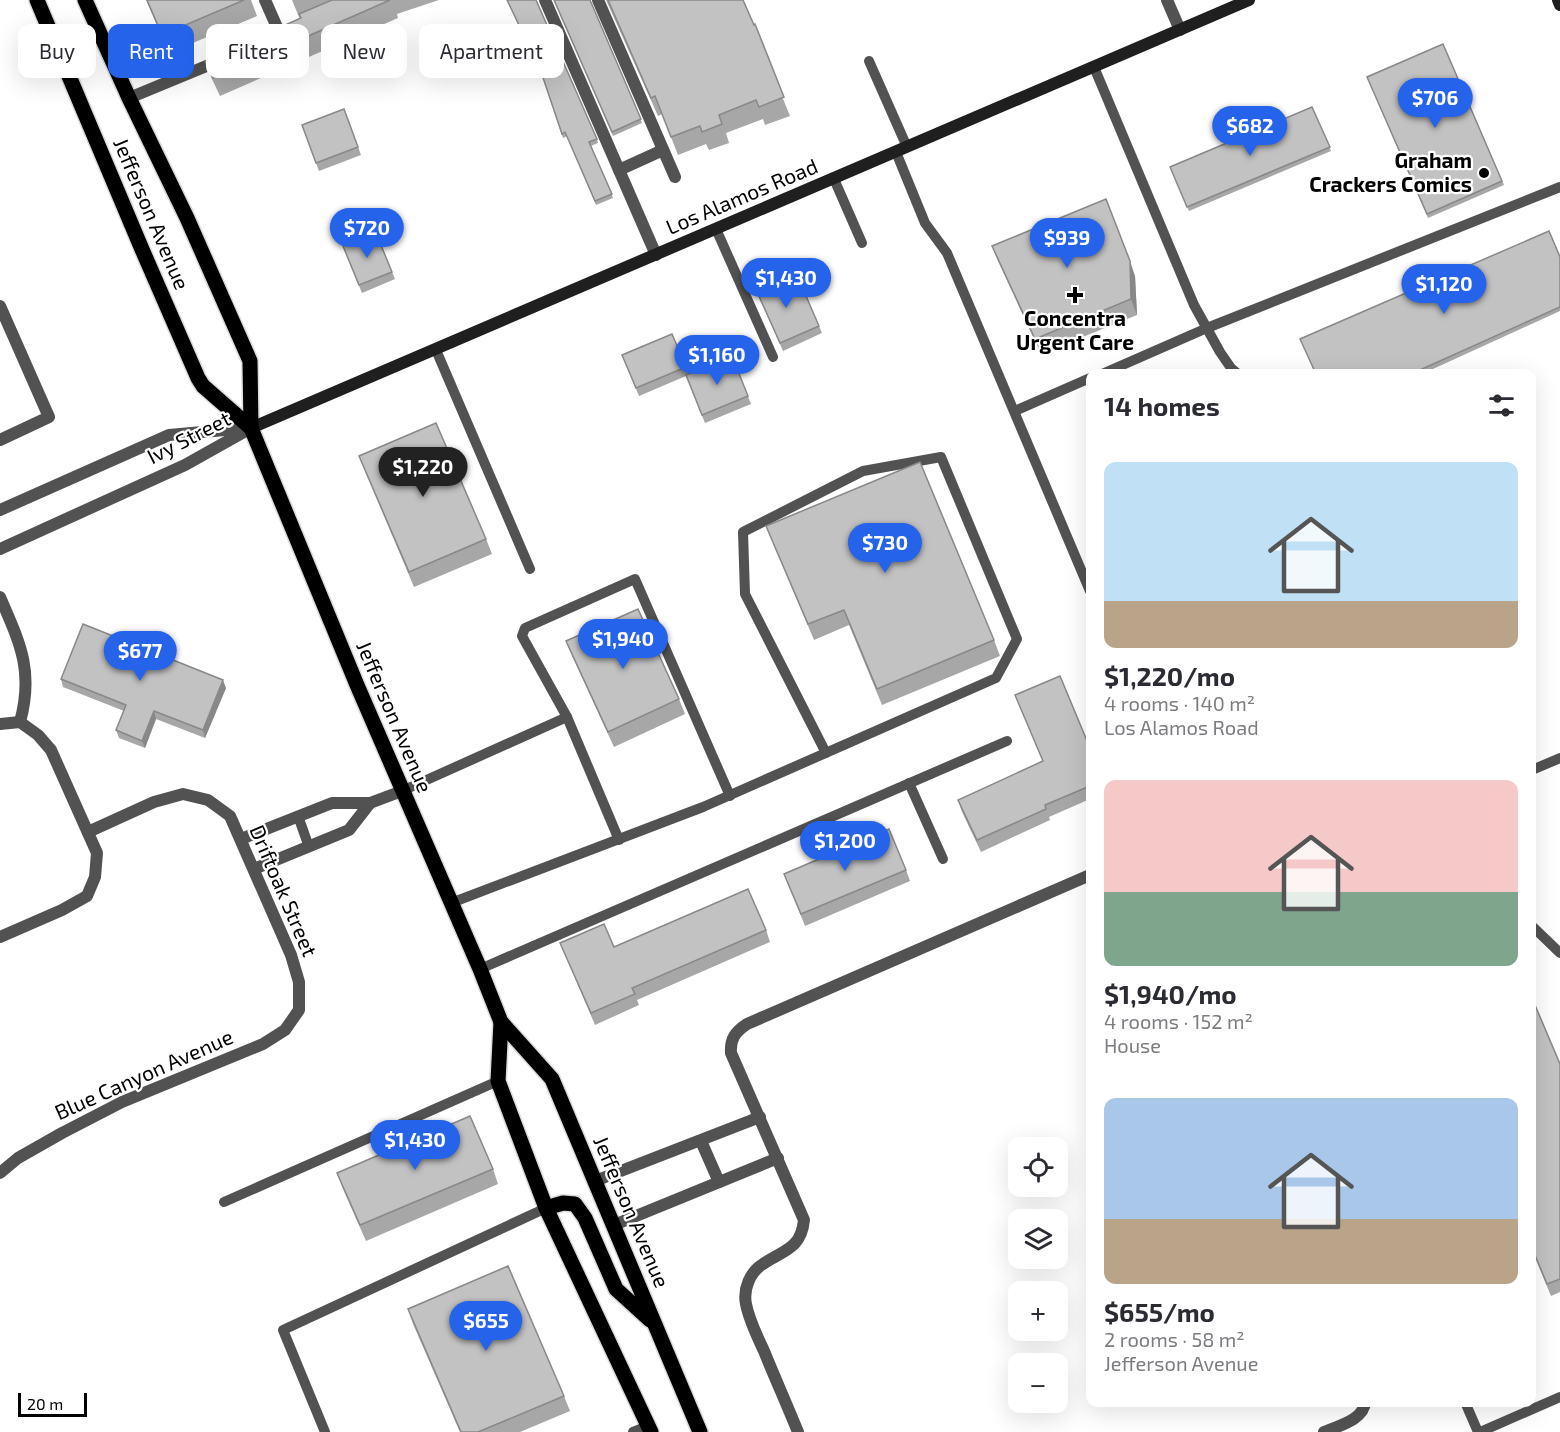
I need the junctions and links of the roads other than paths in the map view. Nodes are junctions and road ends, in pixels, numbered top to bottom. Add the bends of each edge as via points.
1 (37, 0) edge
2 (85, 0) edge
3 (265, 0) edge
4 (545, 0) edge
5 (598, 0) edge
6 (1167, 0) edge
7 (1249, 0) edge
8 (1558, 0) edge
9 (1560, 5) edge
10 (276, 24) edge
11 (1180, 30) junction
12 (869, 61) dead end
13 (206, 66) edge
14 (1094, 67) junction
15 (129, 98) junction
16 (663, 150) junction
17 (901, 150) junction
18 (619, 170) junction
19 (675, 177) dead end
20 (834, 179) junction
21 (1560, 187) edge
22 (716, 229) junction
23 (862, 243) dead end
24 (656, 255) junction
25 (0, 306) edge
26 (1206, 328) junction
27 (436, 350) junction
28 (773, 357) dead end
29 (1113, 369) edge
30 (1232, 369) edge
31 (1086, 380) edge
32 (1015, 411) junction
33 (251, 428) junction
34 (0, 440) edge
35 (0, 510) edge
36 (0, 549) edge
37 (530, 569) dead end
38 (1086, 581) edge
39 (0, 597) edge
40 (567, 717) junction
41 (20, 722) junction
42 (0, 724) edge
43 (1007, 741) dead end
44 (826, 753) junction
45 (1560, 758) edge
46 (1536, 768) edge
47 (909, 783) junction
48 (402, 790) junction
49 (730, 796) junction
50 (370, 803) junction
51 (298, 816) junction
52 (88, 832) junction
53 (241, 839) junction
54 (619, 840) junction
55 (309, 847) junction
56 (943, 859) dead end
57 (254, 869) junction
58 (1086, 877) edge
59 (451, 903) junction
60 (1536, 930) edge
61 (0, 937) edge
62 (1560, 953) edge
63 (480, 969) junction
64 (299, 1010) joint
65 (501, 1022) junction
66 (498, 1081) junction
67 (760, 1117) junction
68 (701, 1141) junction
69 (778, 1158) junction
70 (0, 1173) edge
71 (595, 1181) junction
72 (719, 1182) junction
73 (224, 1202) dead end
74 (546, 1208) junction
75 (614, 1225) junction
76 (655, 1324) junction
77 (1560, 1397) edge
78 (1365, 1407) edge
79 (1467, 1407) edge
80 (650, 1429) edge
81 (325, 1432) edge
82 (633, 1432) edge
83 (700, 1432) edge
84 (798, 1432) edge
85 (1324, 1432) edge
86 (1479, 1432) edge

1 - 33 main road, Jefferson Avenue via 198,378
2 - 15 main road, Jefferson Avenue
3 - 10 street
4 - 18 street
5 - 16 street
6 - 11 street
7 - 11 main road, Los Alamos Road
8 - 9 main road
11 - 14 main road, Los Alamos Road
12 - 17 lane
13 - 15 street
14 - 17 main road, Los Alamos Road
14 - 26 lane
15 - 33 main road, Jefferson Avenue via 250,362
16 - 18 street
16 - 19 street
17 - 20 main road, Los Alamos Road
17 - 32 lane via 925,223 947,253
18 - 24 street
20 - 22 main road, Los Alamos Road
20 - 23 lane
21 - 26 lane
22 - 24 main road, Los Alamos Road
22 - 28 lane
24 - 27 main road, Los Alamos Road
25 - 34 street via 49,417
26 - 29 lane
26 - 30 lane
27 - 33 main road, Los Alamos Road
27 - 37 lane
31 - 32 lane
32 - 38 lane
33 - 35 street, Ivy Street via 169,435
33 - 36 street, Ivy Street via 185,465
33 - 48 main road, Jefferson Avenue
39 - 41 street via 25,662 26,690
40 - 48 lane
40 - 49 lane via 522,636 525,628 635,579
40 - 54 lane
41 - 42 street
41 - 52 street via 51,750
43 - 47 lane
44 - 44 lane via 996,678 1017,639 941,457 863,471 743,532 745,594
44 - 49 lane
45 - 46 lane
47 - 56 lane
47 - 63 lane
48 - 50 street
48 - 59 main road, Jefferson Avenue
49 - 54 lane
50 - 51 street via 332,803
50 - 55 street via 349,830
51 - 53 street
51 - 55 lane
52 - 53 street, Driftoak Street via 154,802 183,795 208,800 230,816
52 - 61 street via 97,853 95,878 87,896
53 - 57 street, Driftoak Street
54 - 59 lane
55 - 57 street
57 - 64 street, Driftoak Street via 291,955 299,982
58 - 67 street via 737,1031 730,1042 731,1053
59 - 63 main road, Jefferson Avenue
60 - 62 lane
63 - 65 main road, Jefferson Avenue
64 - 70 street, Blue Canyon Avenue via 285,1030 263,1044 112,1107 18,1158
65 - 66 main road, Jefferson Avenue
65 - 71 main road, Jefferson Avenue via 552,1079
66 - 73 lane
66 - 74 main road, Jefferson Avenue
67 - 68 street
67 - 69 street
68 - 71 street
68 - 72 street
69 - 72 street
69 - 84 street via 804,1220 803,1229 792,1247 760,1265 751,1275 746,1303
71 - 75 main road, Jefferson Avenue
72 - 75 street
74 - 76 main road via 575,1204 616,1289
74 - 80 main road, Jefferson Avenue
74 - 81 lane via 283,1330
75 - 76 main road, Jefferson Avenue
76 - 83 main road, Jefferson Avenue
77 - 86 lane
78 - 85 street via 1358,1416
79 - 86 lane
80 - 82 lane

